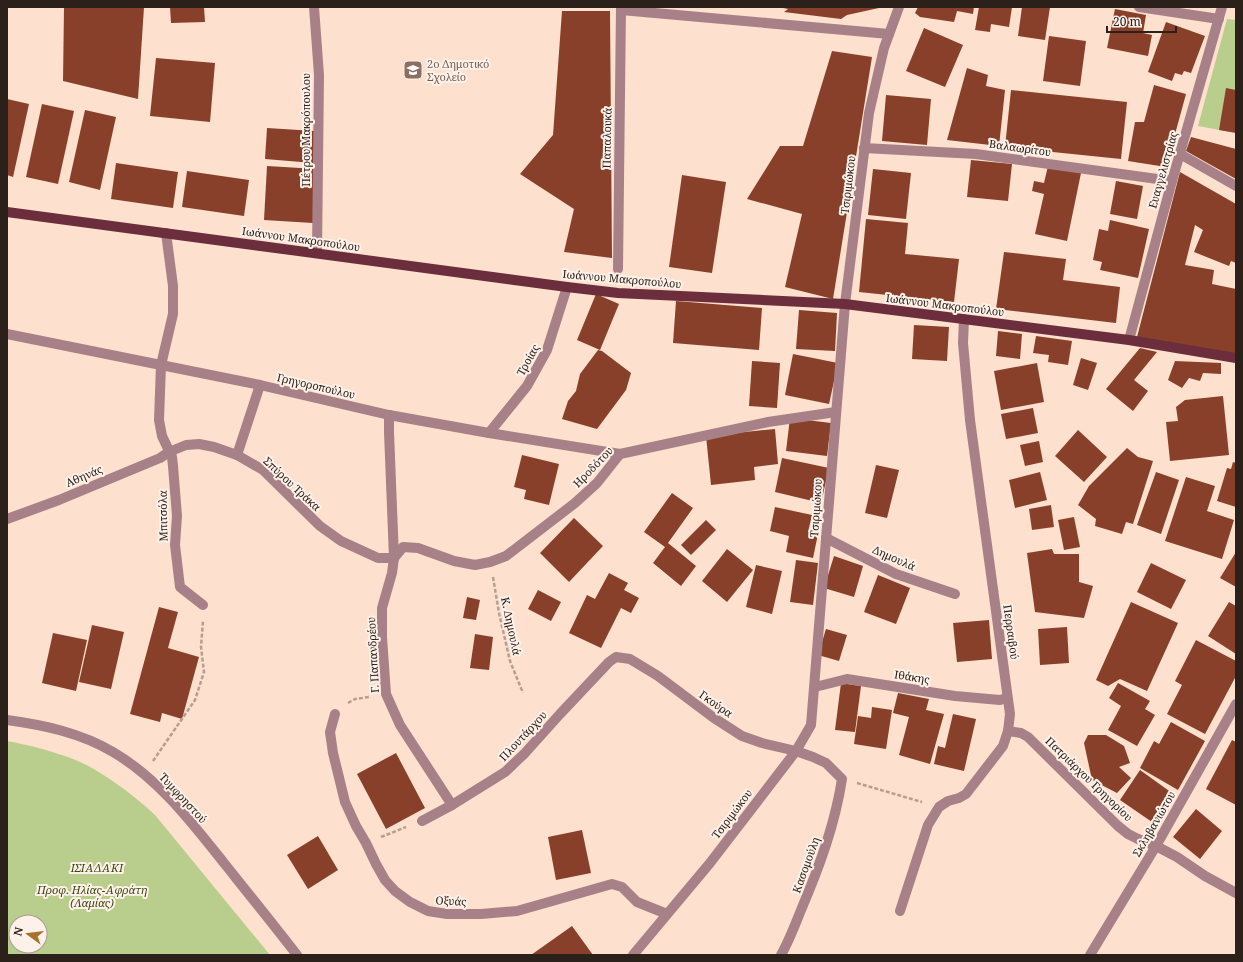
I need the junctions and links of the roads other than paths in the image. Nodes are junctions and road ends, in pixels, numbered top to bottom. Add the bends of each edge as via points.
1 (314, 7) edge
2 (899, 7) edge
3 (1139, 7) edge
4 (1222, 7) edge
5 (621, 9) edge
6 (1219, 19) junction
7 (889, 34) junction
8 (864, 148) junction
9 (1180, 154) junction
10 (1172, 181) junction
11 (1236, 186) edge
12 (7, 212) edge
13 (166, 233) junction
14 (317, 253) junction
15 (618, 269) dead end
16 (567, 287) junction
17 (845, 304) junction
18 (964, 319) junction
19 (7, 334) edge
20 (1129, 340) junction
21 (1236, 358) edge
22 (161, 365) junction
23 (260, 386) junction
24 (836, 412) junction
25 (389, 415) junction
26 (489, 433) junction
27 (169, 452) junction
28 (620, 454) junction
29 (237, 455) junction
30 (7, 519) edge
31 (826, 538) junction
32 (394, 558) junction
33 (955, 594) dead end
34 (203, 605) road end
35 (630, 659) joint
36 (815, 687) junction
37 (1007, 698) junction
38 (1236, 704) edge
39 (335, 714) road end
40 (7, 720) edge
41 (1008, 731) junction
42 (796, 751) junction
43 (842, 779) joint
44 (452, 805) junction
45 (422, 821) road end
46 (1156, 846) junction
47 (1236, 893) edge
48 (900, 911) dead end
49 (667, 914) junction
50 (297, 955) edge
51 (633, 955) edge
52 (781, 955) edge
53 (1090, 955) edge

1 - 14 street, Πέτρου Μακρόπουλου via 318,74
2 - 7 street, Τσιριμώκου
3 - 6 street
4 - 6 street, Ευαγγελιστρίας
5 - 7 street
5 - 15 street, Παπαλουκά
6 - 9 street, Ευαγγελιστρίας
7 - 8 street, Τσιριμώκου via 869,113
8 - 10 street, Βαλαωρίτου via 976,154
8 - 17 street, Τσιριμώκου
9 - 10 street, Ευαγγελιστρίας
9 - 11 street
10 - 20 street, Ευαγγελιστρίας
12 - 13 main road, Ιωάννου Μακροπούλου
13 - 14 main road, Ιωάννου Μακροπούλου
13 - 22 street, Μπιτσόλα via 173,286 173,314
14 - 16 main road, Ιωάννου Μακροπούλου
16 - 17 main road, Ιωάννου Μακροπούλου via 618,293
16 - 26 street, Τροίας via 547,350 527,386
17 - 18 main road, Ιωάννου Μακροπούλου
17 - 24 street, Τσιριμώκου
18 - 20 main road, Ιωάννου Μακροπούλου
18 - 37 street, Περραιβού via 963,343 970,420
19 - 22 street, Γρηγοροπούλου
20 - 21 main road, Ιωάννου Μακροπούλου
22 - 23 street, Γρηγοροπούλου
22 - 27 street, Μπιτσόλα via 159,420
23 - 25 street, Γρηγοροπούλου
23 - 29 street
24 - 28 street, Ηροδότου via 768,422
24 - 31 street, Τσιριμώκου
25 - 26 street, Γρηγοροπούλου
25 - 32 street, Γ. Παπανδρέου
26 - 28 street, Γρηγοροπούλου
27 - 29 street, Σπύρου Τράκα via 186,445 199,444
27 - 30 street, Αθηνάς via 59,500
27 - 34 street, Μπιτσόλα via 174,466 180,587
28 - 32 street, Ηροδότου via 597,483 575,503 506,556 475,565 454,561 418,548 403,547
29 - 32 street, Σπύρου Τράκα via 263,470 320,526 341,541 378,558
31 - 33 street, Δημουλά via 896,574
31 - 36 street, Τσιριμώκου
32 - 44 street, Γ. Παπανδρέου via 382,608 386,694 400,725
35 - 42 street, Γκούρα via 742,736
35 - 44 street, Πλουτάρχου via 616,657 609,662 505,772
36 - 37 street, Ιθάκης via 847,679 955,696 1000,700
36 - 42 street, Τσιριμώκου via 811,725
37 - 41 street, Περραιβού via 1010,714
38 - 46 street, Σκληβανιώτου
39 - 49 street, Οξυάς via 330,732 345,802 385,880 410,902 428,911 446,914 517,911 612,884 622,887 637,902
40 - 50 street, Τυμφρηστού via 55,728 76,735 134,765 202,836
41 - 46 street, Πατριάρχου Γρηγορίου via 1028,737 1128,834
41 - 48 street, Περραιβού via 1003,746 966,794 948,800 939,807 928,825
42 - 43 street, Γκούρα via 826,763
42 - 49 street, Τσιριμώκου via 710,863
43 - 52 street, Κασομούλη via 828,842
44 - 45 street, Πλουτάρχου
46 - 47 street, Πατριάρχου Γρηγορίου
46 - 53 street, Σκληβανιώτου
49 - 51 street, Τσιριμώκου

